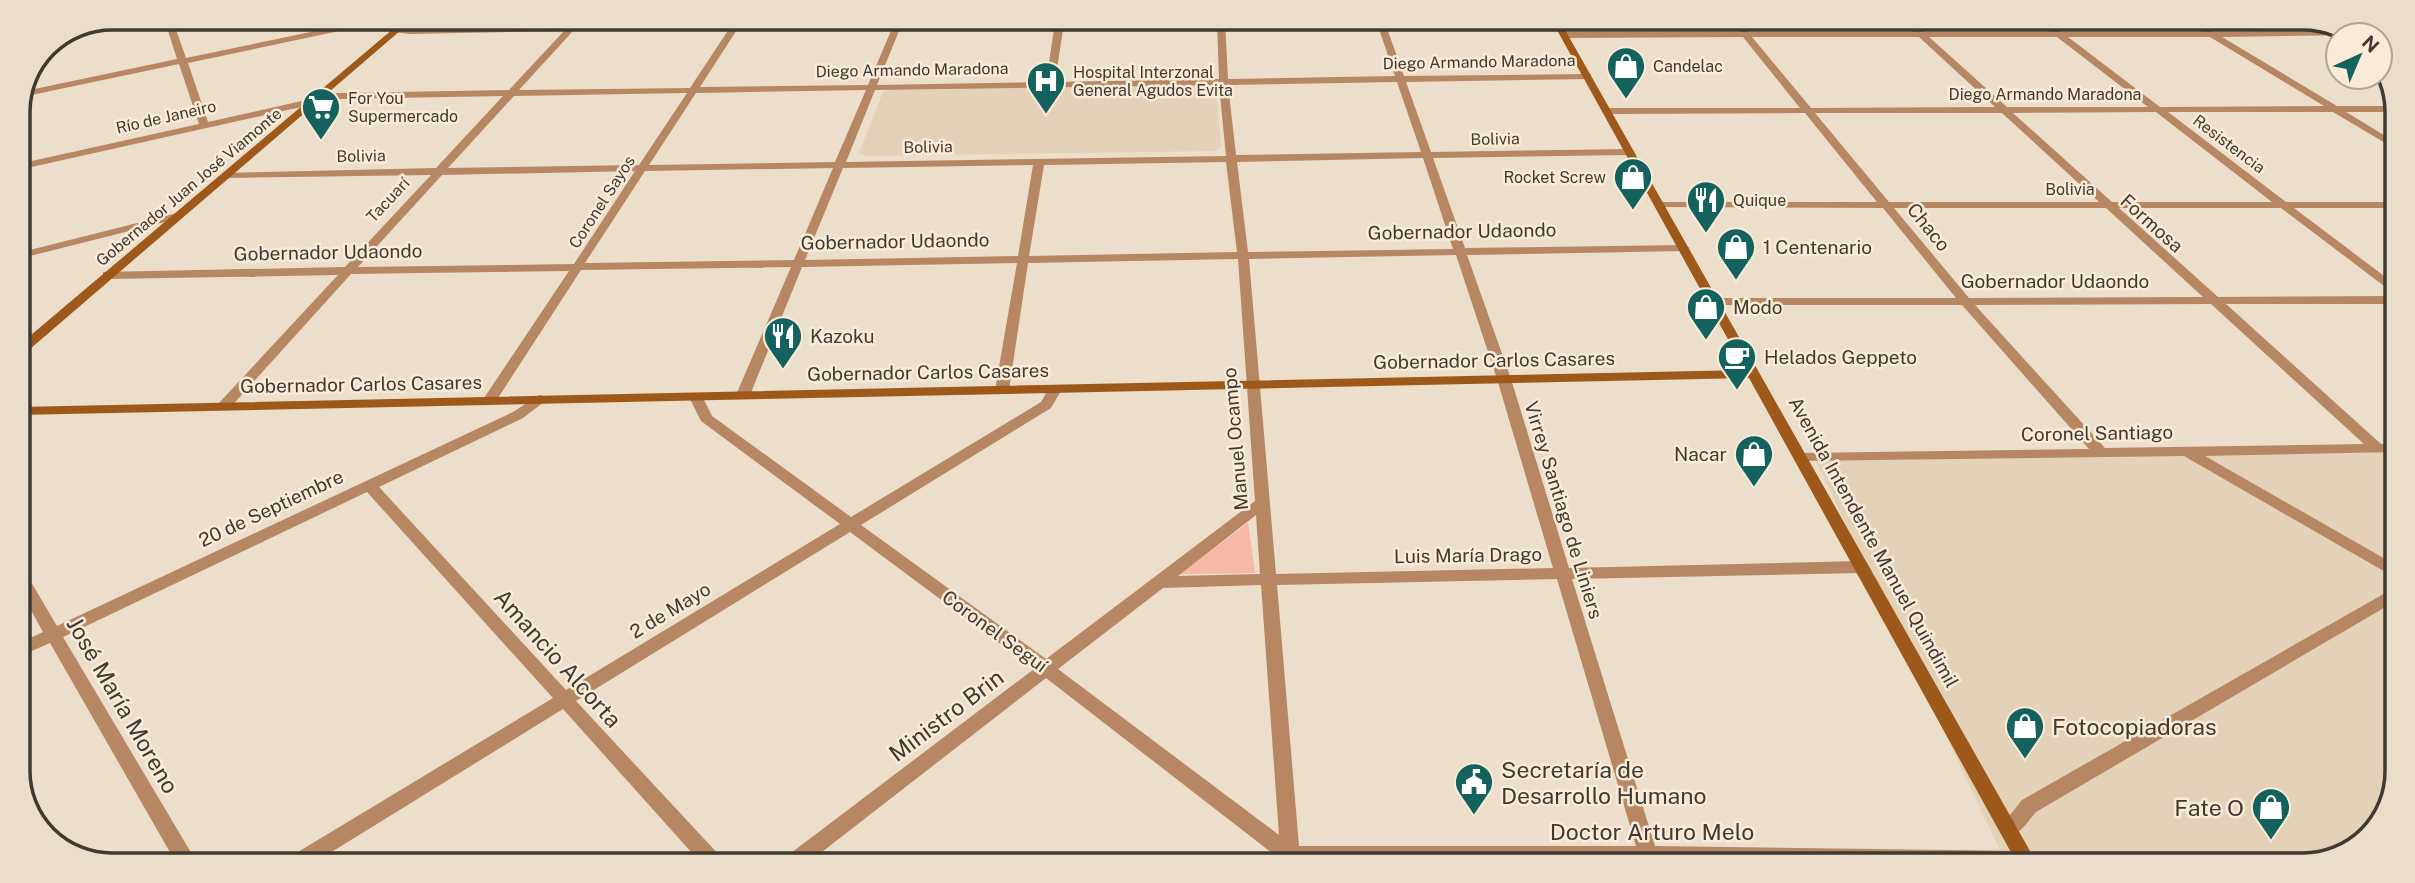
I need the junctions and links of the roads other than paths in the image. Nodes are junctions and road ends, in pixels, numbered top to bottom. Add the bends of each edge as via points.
1 (172, 30) edge
2 (333, 30) edge
3 (398, 30) edge
4 (569, 30) edge
5 (733, 30) edge
6 (895, 30) edge
7 (1058, 30) edge
8 (1221, 30) edge
9 (1383, 30) edge
10 (1562, 30) edge
11 (1741, 30) edge
12 (1916, 30) edge
13 (2054, 30) edge
14 (2205, 30) edge
15 (2059, 34) junction
16 (2211, 34) junction
17 (2324, 34) edge
18 (1565, 35) junction
19 (1745, 35) junction
20 (1922, 35) junction
21 (182, 61) junction
22 (1588, 76) junction
23 (1400, 79) junction
24 (1223, 81) junction
25 (1050, 83) junction
26 (873, 86) junction
27 (696, 89) junction
28 (32, 92) edge
29 (512, 92) junction
30 (320, 97) junction
31 (1809, 109) junction
32 (2158, 109) junction
33 (2333, 109) junction
34 (2385, 109) edge
35 (2003, 110) junction
36 (1608, 111) junction
37 (204, 125) junction
38 (2385, 140) edge
39 (1630, 152) junction
40 (1428, 156) junction
41 (1231, 158) junction
42 (1039, 161) junction
43 (30, 164) edge
44 (840, 164) junction
45 (643, 167) junction
46 (440, 171) junction
47 (228, 175) junction
48 (2282, 204) junction
49 (1660, 205) junction
50 (1886, 205) junction
51 (2106, 205) junction
52 (2385, 205) edge
53 (177, 216) junction
54 (1684, 248) junction
55 (1461, 250) junction
56 (30, 253) edge
57 (1242, 254) junction
58 (1022, 258) junction
59 (799, 263) junction
60 (579, 266) junction
61 (347, 270) junction
62 (107, 275) junction
63 (2385, 283) edge
64 (2210, 299) junction
65 (2385, 300) edge
66 (1965, 301) junction
67 (1714, 302) junction
68 (30, 342) edge
69 (1754, 374) junction
70 (1504, 379) junction
71 (1251, 385) junction
72 (1055, 389) junction
73 (1002, 390) junction
74 (743, 396) junction
75 (696, 397) junction
76 (539, 399) junction
77 (489, 401) junction
78 (223, 406) junction
79 (30, 411) edge
80 (2376, 447) junction
81 (2385, 447) edge
82 (2186, 451) junction
83 (2100, 452) junction
84 (1801, 458) junction
85 (369, 485) junction
86 (1261, 504) junction
87 (850, 525) junction
88 (2385, 566) edge
89 (1861, 567) junction
90 (1564, 574) junction
91 (1268, 581) junction
92 (1160, 582) junction
93 (30, 594) edge
94 (2385, 599) edge
95 (54, 634) junction
96 (30, 645) edge
97 (1047, 669) junction
98 (564, 699) junction
99 (2008, 829) junction
100 (181, 853) edge
101 (313, 853) edge
102 (705, 853) edge
103 (806, 853) edge
104 (1282, 853) edge
105 (1290, 853) edge
106 (1648, 853) edge
107 (2021, 853) edge

1 - 21 street
2 - 21 street
3 - 30 street, Gobernador Juan José Viamonte
4 - 29 street, Tacuarí
5 - 27 street, Coronel Sayos
6 - 26 street
7 - 25 street
8 - 24 street, Manuel Ocampo
9 - 23 street, Virrey Santiago de Liniers
10 - 18 street, Avenida Intendente Manuel Quindimil
11 - 19 street, Chaco
12 - 20 street, Formosa
13 - 15 street, Resistencia
14 - 16 street
15 - 16 street
15 - 20 street
15 - 32 street, Resistencia
16 - 17 street
16 - 33 street
18 - 19 street
18 - 22 street, Avenida Intendente Manuel Quindimil
19 - 20 street
19 - 31 street, Chaco
20 - 35 street, Formosa
21 - 28 street
21 - 37 street
22 - 23 street, Diego Armando Maradona
22 - 36 street, Avenida Intendente Manuel Quindimil
23 - 24 street, Diego Armando Maradona
23 - 40 street, Virrey Santiago de Liniers
24 - 25 street, Diego Armando Maradona
24 - 41 street, Manuel Ocampo
25 - 26 street, Diego Armando Maradona
26 - 27 street, Diego Armando Maradona
26 - 44 street
27 - 29 street, Diego Armando Maradona
27 - 45 street, Coronel Sayos
29 - 30 street, Diego Armando Maradona
29 - 46 street, Tacuarí
30 - 37 street, Río de Janeiro
30 - 47 street, Gobernador Juan José Viamonte
31 - 35 street, Diego Armando Maradona
31 - 36 street, Diego Armando Maradona
31 - 50 street, Chaco
32 - 33 street, Diego Armando Maradona
32 - 35 street, Diego Armando Maradona
32 - 48 street, Resistencia
33 - 34 street, Diego Armando Maradona
33 - 38 street
35 - 51 street, Formosa
36 - 39 street, Avenida Intendente Manuel Quindimil
37 - 43 street, Río de Janeiro
39 - 40 street, Bolivia
39 - 49 street, Avenida Intendente Manuel Quindimil
40 - 41 street, Bolivia
40 - 55 street, Virrey Santiago de Liniers
41 - 42 street, Bolivia
41 - 57 street, Manuel Ocampo
42 - 44 street, Bolivia
42 - 58 street
44 - 45 street, Bolivia
44 - 59 street
45 - 46 street, Bolivia
45 - 60 street, Coronel Sayos
46 - 47 street, Bolivia
46 - 61 street, Tacuarí
47 - 53 street, Gobernador Juan José Viamonte
48 - 51 street, Bolivia
48 - 52 street, Bolivia
48 - 63 street, Resistencia
49 - 50 street, Bolivia
49 - 54 street, Avenida Intendente Manuel Quindimil
50 - 51 street, Bolivia
50 - 66 street, Chaco
51 - 64 street, Formosa
53 - 56 street
53 - 62 street, Gobernador Juan José Viamonte
54 - 55 street, Gobernador Udaondo
54 - 67 street, Avenida Intendente Manuel Quindimil
55 - 57 street, Gobernador Udaondo
55 - 70 street, Virrey Santiago de Liniers
57 - 58 street, Gobernador Udaondo
57 - 71 street, Manuel Ocampo
58 - 59 street, Gobernador Udaondo
58 - 73 street
59 - 60 street, Gobernador Udaondo
59 - 74 street
60 - 61 street, Gobernador Udaondo
60 - 77 street, Coronel Sayos
61 - 62 street, Gobernador Udaondo
61 - 78 street, Tacuarí
62 - 68 street, Gobernador Juan José Viamonte
64 - 65 street, Gobernador Udaondo
64 - 66 street, Gobernador Udaondo
64 - 80 street, Formosa
66 - 67 street, Gobernador Udaondo
66 - 83 street, Chaco
67 - 69 street, Avenida Intendente Manuel Quindimil
69 - 70 street, Gobernador Carlos Casares
69 - 84 street, Avenida Intendente Manuel Quindimil
70 - 71 street, Gobernador Carlos Casares
70 - 90 street, Virrey Santiago de Liniers
71 - 72 street, Gobernador Carlos Casares
71 - 86 street, Manuel Ocampo
72 - 73 street, Gobernador Carlos Casares
72 - 87 street, 2 de Mayo via 1046,405
73 - 74 street, Gobernador Carlos Casares
74 - 75 street, Gobernador Carlos Casares
75 - 76 street, Gobernador Carlos Casares
75 - 87 street, Coronel Seguí via 706,418
76 - 77 street, Gobernador Carlos Casares
76 - 85 street, 20 de Septiembre via 517,415
77 - 78 street, Gobernador Carlos Casares
78 - 79 street, Gobernador Carlos Casares
80 - 81 street, Coronel Santiago
80 - 82 street, Coronel Santiago
82 - 83 street, Coronel Santiago
82 - 88 street
83 - 84 street, Coronel Santiago
84 - 89 street, Avenida Intendente Manuel Quindimil
85 - 95 street, 20 de Septiembre
85 - 98 street, Amancio Alcorta
86 - 91 street, Manuel Ocampo
86 - 92 street, Ministro Brin
87 - 97 street, Coronel Seguí
87 - 98 street, 2 de Mayo
89 - 90 street, Luis María Drago
89 - 99 street, Avenida Intendente Manuel Quindimil
90 - 91 street, Luis María Drago
90 - 106 street, Virrey Santiago de Liniers
91 - 92 street, Luis María Drago
91 - 105 street, Manuel Ocampo
92 - 97 street, Ministro Brin
93 - 95 street, José María Moreno
94 - 99 street via 2029,806
95 - 96 street, 20 de Septiembre
95 - 100 street, José María Moreno
97 - 103 street, Ministro Brin
97 - 104 street, Coronel Seguí
98 - 101 street, 2 de Mayo
98 - 102 street, Amancio Alcorta
99 - 107 street, Avenida Intendente Manuel Quindimil

